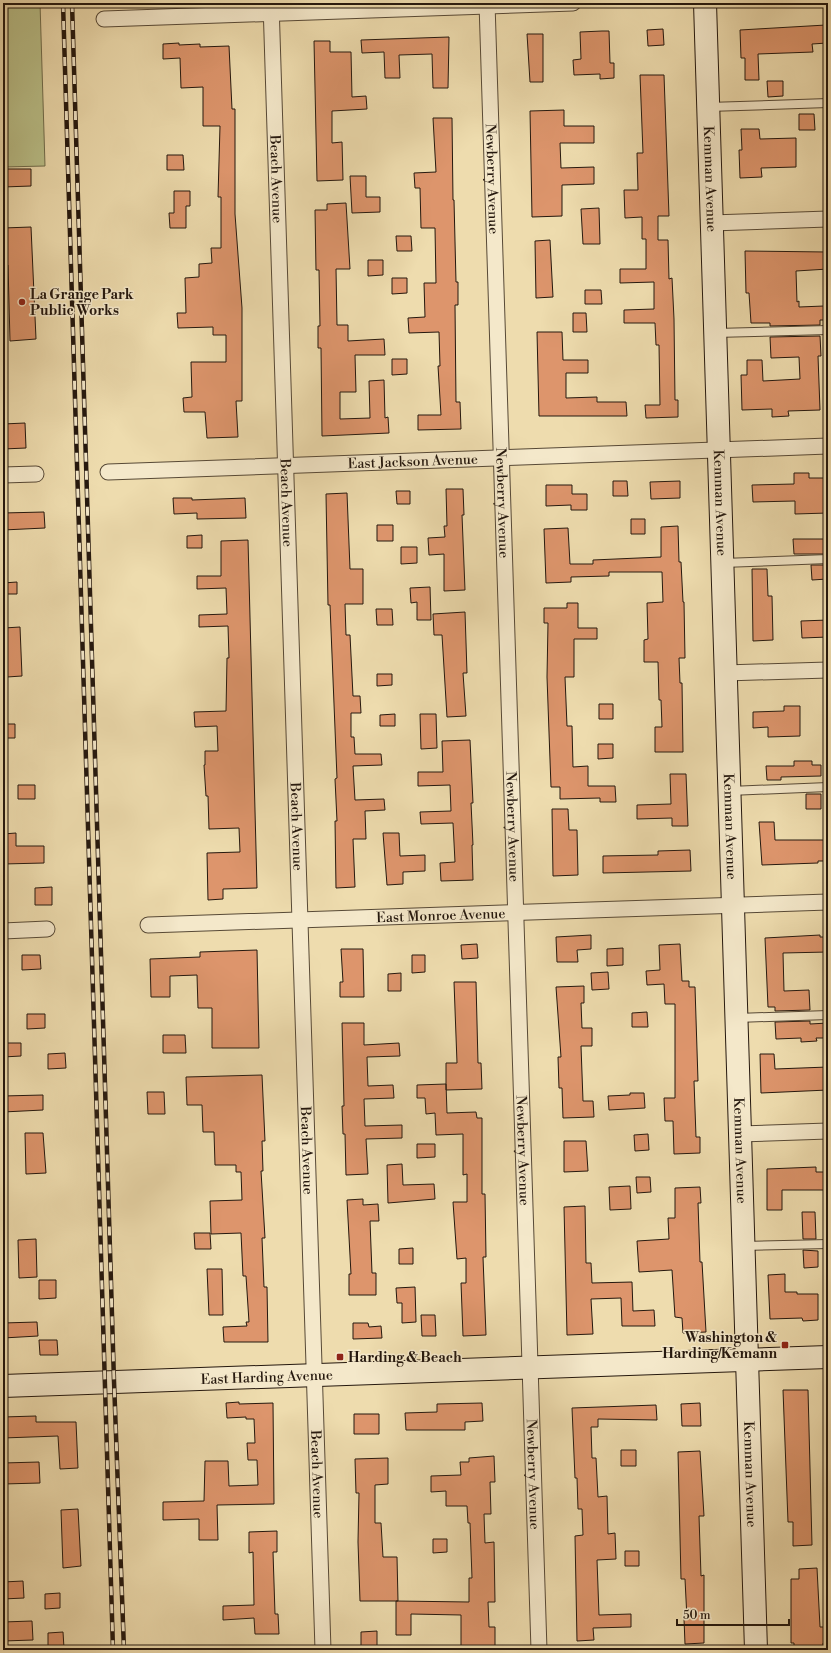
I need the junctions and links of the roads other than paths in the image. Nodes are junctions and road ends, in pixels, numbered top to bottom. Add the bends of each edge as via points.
1 (573, 3) edge
2 (705, 3) edge
3 (487, 5) edge
4 (271, 8) edge
5 (104, 19) dead end
6 (828, 103) edge
7 (708, 107) junction
8 (828, 219) edge
9 (711, 223) junction
10 (828, 330) edge
11 (714, 333) junction
12 (828, 446) edge
13 (718, 450) junction
14 (502, 458) junction
15 (286, 467) junction
16 (108, 472) dead end
17 (36, 474) dead end
18 (3, 476) edge
19 (828, 559) edge
20 (722, 563) junction
21 (828, 670) edge
22 (726, 673) junction
23 (828, 787) edge
24 (729, 791) junction
25 (828, 902) edge
26 (733, 906) junction
27 (516, 914) junction
28 (299, 921) junction
29 (148, 925) dead end
30 (47, 929) dead end
31 (3, 931) edge
32 (828, 1015) edge
33 (736, 1018) junction
34 (828, 1131) edge
35 (740, 1134) junction
36 (828, 1244) edge
37 (743, 1246) junction
38 (828, 1357) edge
39 (746, 1360) junction
40 (529, 1368) junction
41 (315, 1374) junction
42 (3, 1386) edge
43 (324, 1650) edge
44 (539, 1650) edge
45 (756, 1650) edge

1 - 3 street
2 - 7 street, Kemman Avenue
3 - 4 street
3 - 14 street, Newberry Avenue
4 - 5 street
4 - 15 street, Beach Avenue
6 - 7 lane
7 - 9 street, Kemman Avenue
8 - 9 street
9 - 11 street, Kemman Avenue
10 - 11 lane
11 - 13 street, Kemman Avenue
12 - 13 street, East Jackson Avenue
13 - 14 street, East Jackson Avenue
13 - 20 street, Kemman Avenue
14 - 15 street, East Jackson Avenue
14 - 27 street, Newberry Avenue
15 - 16 street, East Jackson Avenue
15 - 28 street, Beach Avenue
17 - 18 street
19 - 20 lane
20 - 22 street, Kemman Avenue
21 - 22 street
22 - 24 street, Kemman Avenue
23 - 24 lane
24 - 26 street, Kemman Avenue
25 - 26 street, East Monroe Avenue
26 - 27 street, East Monroe Avenue
26 - 33 street, Kemman Avenue
27 - 28 street, East Monroe Avenue
27 - 40 street, Newberry Avenue
28 - 29 street, East Monroe Avenue
28 - 41 street, Beach Avenue
30 - 31 street
32 - 33 lane
33 - 35 street, Kemman Avenue
34 - 35 street
35 - 37 street, Kemman Avenue
36 - 37 lane
37 - 39 street, Kemman Avenue
38 - 39 street, East Harding Avenue
39 - 40 street, East Harding Avenue
39 - 45 street, Kemman Avenue
40 - 41 street, East Harding Avenue
40 - 44 street, Newberry Avenue
41 - 42 street, East Harding Avenue
41 - 43 street, Beach Avenue

